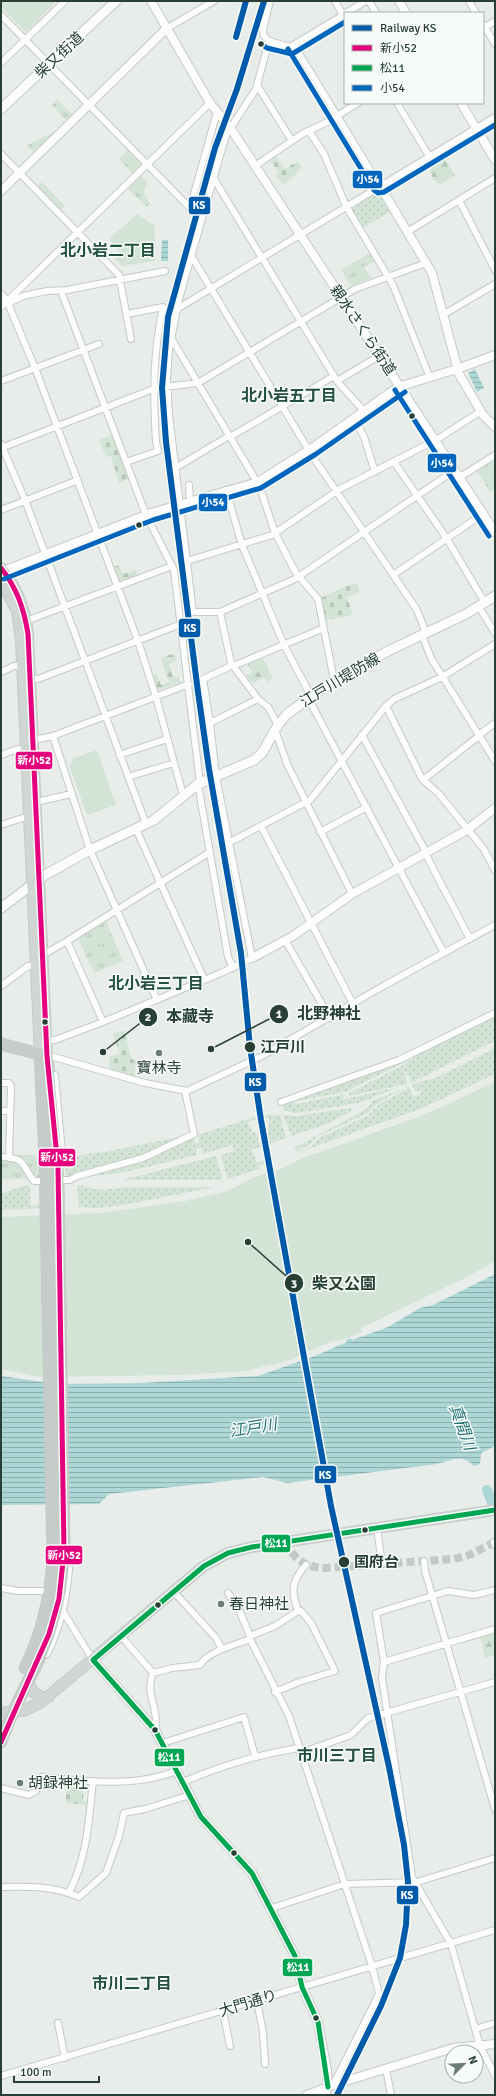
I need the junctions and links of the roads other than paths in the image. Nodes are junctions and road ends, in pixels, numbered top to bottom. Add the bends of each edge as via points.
1 (65, 1) edge
2 (116, 1) edge
3 (150, 1) edge
4 (214, 1) edge
5 (270, 1) edge
6 (335, 1) edge
7 (368, 1) edge
8 (399, 1) edge
9 (469, 1) edge
10 (350, 12) edge
11 (375, 12) edge
12 (405, 12) edge
13 (475, 12) edge
14 (344, 14) edge
15 (1, 15) edge
16 (344, 16) edge
17 (495, 21) edge
18 (484, 26) edge
19 (166, 30) junction
20 (25, 40) junction
21 (269, 41) junction
22 (495, 44) edge
23 (294, 45) junction
24 (1, 63) edge
25 (49, 64) junction
26 (257, 85) junction
27 (210, 103) junction
28 (356, 104) edge
29 (398, 104) edge
30 (462, 104) edge
31 (89, 105) junction
32 (1, 108) edge
33 (217, 112) junction
34 (338, 116) junction
35 (495, 117) edge
36 (231, 129) junction
37 (476, 129) junction
38 (309, 131) junction
39 (292, 141) junction
40 (1, 154) edge
41 (429, 156) junction
42 (495, 160) edge
43 (147, 164) junction
44 (255, 166) junction
45 (20, 173) junction
46 (495, 178) edge
47 (214, 179) junction
48 (380, 186) junction
49 (1, 191) edge
50 (459, 200) junction
51 (346, 206) junction
52 (407, 232) junction
53 (77, 233) junction
54 (300, 234) junction
55 (192, 257) junction
56 (262, 257) junction
57 (426, 263) junction
58 (495, 270) edge
59 (165, 271) dead end
60 (388, 276) junction
61 (120, 280) junction
62 (495, 284) edge
63 (211, 288) junction
64 (61, 291) junction
65 (1, 295) edge
66 (340, 296) junction
67 (7, 304) edge
68 (177, 309) junction
69 (126, 314) junction
70 (443, 315) junction
71 (300, 321) junction
72 (171, 338) junction
73 (131, 339) dead end
74 (99, 344) dead end
75 (83, 350) junction
76 (249, 352) junction
77 (495, 355) edge
78 (378, 356) junction
79 (35, 368) junction
80 (457, 369) junction
81 (335, 378) junction
82 (430, 378) junction
83 (1, 381) edge
84 (198, 383) junction
85 (401, 386) junction
86 (168, 388) junction
87 (154, 389) junction
88 (282, 406) junction
89 (105, 408) junction
90 (364, 411) junction
91 (481, 411) junction
92 (354, 418) junction
93 (57, 426) junction
94 (495, 427) edge
95 (230, 436) junction
96 (436, 440) junction
97 (1, 446) edge
98 (308, 450) junction
99 (495, 455) edge
100 (126, 462) junction
101 (394, 462) junction
102 (175, 468) junction
103 (455, 470) junction
104 (375, 472) junction
105 (460, 477) junction
106 (78, 480) junction
107 (257, 482) junction
108 (189, 485) dead end
109 (226, 490) junction
110 (336, 491) junction
111 (417, 496) junction
112 (25, 500) junction
113 (190, 501) junction
114 (180, 505) junction
115 (1, 510) edge
116 (483, 514) junction
117 (146, 515) junction
118 (492, 521) edge
119 (364, 532) junction
120 (495, 532) edge
121 (275, 533) junction
122 (98, 534) junction
123 (447, 539) junction
124 (242, 545) junction
125 (45, 554) junction
126 (187, 561) junction
127 (172, 566) junction
128 (2, 570) edge
129 (393, 575) junction
130 (299, 576) junction
131 (1, 581) edge
132 (118, 587) junction
133 (263, 593) junction
134 (495, 596) edge
135 (482, 605) junction
136 (64, 607) junction
137 (220, 612) junction
138 (26, 621) junction
139 (181, 624) junction
140 (324, 628) junction
141 (495, 633) edge
142 (424, 634) junction
143 (138, 641) junction
144 (495, 644) edge
145 (284, 645) junction
146 (84, 662) junction
147 (233, 665) junction
148 (22, 666) junction
149 (1, 672) edge
150 (442, 677) junction
151 (30, 679) junction
152 (334, 680) junction
153 (188, 684) junction
154 (156, 697) junction
155 (310, 697) junction
156 (258, 699) junction
157 (386, 706) junction
158 (105, 716) junction
159 (210, 723) junction
160 (495, 723) edge
161 (276, 728) junction
162 (479, 735) junction
163 (53, 736) junction
164 (362, 736) junction
165 (167, 739) junction
166 (33, 740) junction
167 (26, 749) junction
168 (120, 754) junction
169 (1, 755) edge
170 (342, 760) junction
171 (495, 760) edge
172 (174, 763) junction
173 (216, 776) junction
174 (128, 777) junction
175 (423, 780) junction
176 (199, 784) junction
177 (71, 794) junction
178 (182, 796) junction
179 (36, 802) junction
180 (307, 803) junction
181 (367, 807) junction
182 (495, 808) edge
183 (29, 816) junction
184 (146, 824) junction
185 (1, 825) edge
186 (261, 826) junction
187 (136, 829) junction
188 (467, 830) junction
189 (320, 832) junction
190 (230, 842) junction
191 (90, 850) junction
192 (210, 852) junction
193 (426, 852) junction
194 (493, 860) edge
195 (399, 867) junction
196 (495, 870) edge
197 (36, 881) junction
198 (160, 882) junction
199 (352, 894) junction
200 (1, 908) edge
201 (116, 910) junction
202 (311, 923) junction
203 (495, 925) edge
204 (470, 939) junction
205 (285, 940) junction
206 (67, 941) junction
207 (43, 953) junction
208 (444, 953) junction
209 (252, 958) junction
210 (36, 965) junction
211 (233, 968) junction
212 (204, 979) junction
213 (1, 986) edge
214 (157, 1000) junction
215 (353, 1004) junction
216 (495, 1013) edge
217 (330, 1018) junction
218 (103, 1022) junction
219 (43, 1041) junction
220 (1, 1044) edge
221 (39, 1054) junction
222 (49, 1075) junction
223 (1, 1083) edge
224 (185, 1091) junction
225 (280, 1102) dead end
226 (1, 1111) edge
227 (10, 1111) junction
228 (62, 1153) dead end
229 (1, 1158) edge
230 (9, 1158) junction
231 (58, 1184) junction
232 (46, 1185) junction
233 (490, 1511) edge
234 (377, 1528) junction
235 (70, 1551) dead end
236 (424, 1561) dead end
237 (382, 1564) dead end
238 (306, 1565) dead end
239 (1, 1588) edge
240 (495, 1590) edge
241 (50, 1591) junction
242 (173, 1591) junction
243 (228, 1593) dead end
244 (433, 1597) junction
245 (62, 1610) junction
246 (298, 1611) junction
247 (495, 1629) edge
248 (120, 1636) junction
249 (250, 1638) junction
250 (447, 1644) junction
251 (222, 1648) junction
252 (93, 1660) junction
253 (384, 1662) junction
254 (36, 1663) junction
255 (153, 1673) junction
256 (28, 1681) junction
257 (495, 1682) edge
258 (276, 1692) junction
259 (461, 1692) junction
260 (49, 1697) junction
261 (387, 1713) junction
262 (5, 1714) edge
263 (155, 1730) junction
264 (1, 1742) edge
265 (163, 1743) junction
266 (299, 1751) junction
267 (255, 1756) junction
268 (177, 1770) junction
269 (93, 1781) junction
270 (183, 1782) junction
271 (1, 1788) edge
272 (190, 1796) junction
273 (495, 1809) edge
274 (495, 1858) edge
275 (417, 1882) junction
276 (345, 1884) junction
277 (1, 1887) edge
278 (69, 1892) junction
279 (269, 1909) junction
280 (495, 1930) edge
281 (451, 1944) junction
282 (372, 1966) junction
283 (302, 1987) junction
284 (257, 2001) junction
285 (223, 2011) junction
286 (58, 2023) dead end
287 (495, 2023) edge
288 (475, 2029) junction
289 (479, 2044) edge
290 (495, 2044) edge
291 (484, 2045) edge
292 (230, 2046) dead end
293 (444, 2051) edge
294 (484, 2054) edge
295 (65, 2058) junction
296 (265, 2064) dead end
297 (386, 2070) junction
298 (495, 2075) edge
299 (1, 2076) edge
300 (331, 2086) junction
301 (307, 2095) edge
302 (325, 2095) edge
303 (391, 2095) edge

1 - 20 street
2 - 25 main road, 柴又街道
3 - 19 street, 親水さくら街道
4 - 19 street
5 - 21 street via 263,32
6 - 14 street
7 - 10 street
7 - 11 street
8 - 12 street
9 - 13 street
15 - 20 street
16 - 23 street
17 - 18 street
18 - 22 street
19 - 27 street, 親水さくら街道
19 - 31 street
20 - 24 street
20 - 25 street
21 - 23 street via 290,47
21 - 26 street
23 - 34 street
25 - 31 street
25 - 32 main road, 柴又街道
26 - 36 street
26 - 39 street
27 - 33 street, 親水さくら街道
27 - 43 street
28 - 34 street
29 - 41 street
30 - 37 street
31 - 43 street
31 - 45 street
33 - 36 street, 親水さくら街道
33 - 43 street via 190,208
34 - 38 street
34 - 48 street
35 - 37 street
36 - 44 street, 親水さくら街道
36 - 47 street via 226,136
37 - 41 street
37 - 42 street
38 - 39 street
38 - 51 street via 324,154
39 - 44 street
40 - 45 street
41 - 48 street
43 - 53 street
44 - 54 street, 親水さくら街道
45 - 49 street
45 - 53 street
46 - 50 street
47 - 55 street
47 - 56 street
48 - 51 street
48 - 52 street
50 - 52 street
50 - 58 street
51 - 54 street
51 - 60 street
52 - 57 street
53 - 61 street via 119,275
53 - 67 street
54 - 56 street
54 - 66 street, 親水さくら街道
55 - 63 street
55 - 68 street
56 - 63 street
56 - 71 street
57 - 60 street
57 - 70 street via 432,273
59 - 61 street
60 - 66 street
60 - 82 street via 394,285
61 - 64 street
61 - 69 street
62 - 70 street
63 - 68 street
63 - 76 street
64 - 67 street via 23,296
64 - 75 street
65 - 67 street
66 - 71 street
66 - 78 street, 親水さくら街道
67 - 79 street
68 - 72 street
69 - 73 street
69 - 87 street via 163,307 157,336
70 - 80 street
71 - 76 street
71 - 81 street
72 - 84 street
72 - 86 street
74 - 75 street
75 - 79 street
75 - 89 street
76 - 84 street
76 - 88 street
77 - 80 street
78 - 81 street
78 - 85 street, 親水さくら街道
79 - 83 street
79 - 93 street
80 - 82 street
80 - 91 street
81 - 88 street
81 - 90 street
82 - 85 street
84 - 86 street
84 - 95 street
85 - 90 street
85 - 96 street, 親水さくら街道
86 - 87 street
86 - 102 street via 168,415
87 - 89 street
87 - 100 street via 158,451
88 - 95 street
88 - 98 street
89 - 93 street
89 - 100 street
90 - 92 street
91 - 94 street
91 - 96 street
92 - 98 street
92 - 104 street via 364,438
93 - 97 street
93 - 106 street
95 - 102 street
95 - 107 street
96 - 101 street
96 - 103 street, 親水さくら街道
97 - 112 street
98 - 107 street
98 - 110 street
99 - 105 street
100 - 117 street
101 - 104 street
101 - 111 street
102 - 114 street
103 - 105 street, 親水さくら街道
103 - 111 street
104 - 110 street
105 - 116 street, 親水さくら街道
106 - 112 street
106 - 122 street
107 - 109 street
107 - 121 street
108 - 113 street
109 - 113 street
109 - 124 street
110 - 119 street
110 - 121 street
111 - 119 street
111 - 123 street
112 - 115 street
112 - 125 street
113 - 114 street
114 - 117 street
114 - 126 street
116 - 118 street, 親水さくら街道
116 - 123 street
117 - 122 street
117 - 127 street
118 - 120 street, 親水さくら街道
119 - 129 street
119 - 130 street
121 - 124 street
121 - 130 street
122 - 125 street
122 - 132 street
123 - 129 street
123 - 135 street
124 - 126 street
124 - 133 street
125 - 128 street
125 - 136 street
126 - 137 street via 194,612
127 - 132 street
127 - 139 street
128 - 138 main road via 19,598
129 - 142 street via 416,610
130 - 133 street
130 - 140 street via 318,599
131 - 148 main road via 17,611
132 - 136 street
132 - 143 street
133 - 137 street
133 - 145 street
134 - 135 main road, 江戸川堤防線
135 - 141 street
135 - 142 main road, 江戸川堤防線
136 - 138 street
136 - 146 street
137 - 147 street
138 - 151 main road
139 - 143 street
139 - 153 street
140 - 145 street
140 - 152 street
142 - 150 street via 431,658
142 - 152 main road, 江戸川堤防線
143 - 146 street
143 - 154 street
144 - 150 street
145 - 147 street
145 - 155 street
146 - 151 street via 38,679
146 - 158 street
147 - 156 street
147 - 159 street via 203,680
148 - 149 street via 14,666
148 - 167 main road
150 - 157 street via 394,699
150 - 162 street
151 - 166 main road
152 - 155 main road, 江戸川堤防線
153 - 154 street
153 - 176 street
154 - 158 street
154 - 165 street
155 - 161 main road, 江戸川堤防線 via 287,714
155 - 170 street
156 - 159 street
156 - 161 street via 268,707
157 - 164 street
157 - 175 street
158 - 163 street
158 - 168 street
159 - 173 street
160 - 162 street
161 - 173 main road, 江戸川堤防線 via 262,753 254,760
161 - 180 street via 288,766
162 - 171 street
162 - 175 street
163 - 166 street
163 - 177 street
164 - 170 street
164 - 193 street
165 - 168 street
165 - 172 street
166 - 179 main road
167 - 169 street
167 - 183 main road
168 - 174 street
170 - 180 street
170 - 181 street
172 - 174 street
172 - 178 street
173 - 176 main road, 江戸川堤防線
173 - 190 street
174 - 184 street
175 - 188 street via 439,794
176 - 178 main road, 江戸川堤防線
176 - 192 street
177 - 179 street
177 - 191 street
178 - 184 main road, 江戸川堤防線 via 171,808
179 - 197 main road
180 - 186 street
180 - 189 street
181 - 189 street
181 - 195 street
182 - 188 street
183 - 185 street
183 - 197 main road
184 - 187 main road, 江戸川堤防線
186 - 190 street
186 - 202 street
187 - 191 main road, 江戸川堤防線
187 - 198 street
188 - 193 street
188 - 194 street
189 - 199 street
190 - 209 street
191 - 197 main road, 江戸川堤防線
191 - 201 street
192 - 198 street
192 - 211 street via 228,957
193 - 195 street
193 - 204 street
194 - 196 street
195 - 199 street
195 - 208 street
197 - 200 main road, 江戸川堤防線
197 - 207 main road
197 - 210 main road
198 - 201 street
198 - 212 street
199 - 202 street
201 - 206 street
201 - 214 street
202 - 205 street
202 - 215 street
203 - 204 street
204 - 208 street
205 - 209 street
205 - 217 street
206 - 207 street
206 - 218 street
207 - 219 main road
208 - 215 street
209 - 211 street
210 - 213 street via 28,966
210 - 219 main road
211 - 212 street
212 - 214 street
214 - 218 street
215 - 217 street
216 - 225 street via 399,1060
217 - 224 street via 243,1066
218 - 219 street via 55,1040
219 - 221 main road
220 - 221 highway
221 - 222 highway
221 - 224 street via 145,1083
221 - 232 highway via 33,1059
222 - 228 street via 56,1074
222 - 231 highway
223 - 227 street via 9,1083 11,1086
224 - 231 street via 194,1134 143,1158 77,1176
226 - 227 street
227 - 230 street
229 - 230 street
230 - 232 street via 24,1166 34,1182
231 - 232 street
231 - 254 highway via 64,1566 60,1592 45,1646
232 - 241 highway via 53,1561
233 - 234 main road
234 - 237 street
234 - 242 main road via 228,1553 204,1566
235 - 245 street via 69,1578
236 - 244 street
238 - 246 street via 295,1580 293,1596
239 - 241 street
240 - 244 street via 474,1595 448,1591
241 - 262 highway via 36,1644
242 - 248 main road
242 - 251 street
243 - 249 street via 237,1606
244 - 250 street
244 - 253 street via 376,1613
245 - 252 street
245 - 254 street via 48,1653 43,1661
246 - 249 street
246 - 258 street via 301,1611 311,1623 335,1671
247 - 250 street
248 - 252 main road
248 - 255 street
249 - 251 street via 229,1648
249 - 258 street
250 - 253 street
250 - 259 street
251 - 255 street via 200,1665
252 - 260 main road
252 - 263 street
253 - 261 street via 382,1678
254 - 256 highway
255 - 263 street via 149,1688 157,1721
256 - 260 main road via 33,1692 42,1697
256 - 262 highway
257 - 259 street
258 - 266 street via 289,1716
259 - 261 street
259 - 273 street
260 - 262 main road via 30,1709
261 - 266 street via 368,1718 351,1735
261 - 275 street via 412,1877
262 - 264 highway
263 - 265 street
265 - 267 street via 244,1717
265 - 268 street
266 - 267 street
266 - 276 street
267 - 270 street
268 - 269 street via 155,1779
268 - 270 street
269 - 271 street via 41,1777 36,1791 29,1795
269 - 278 street via 87,1832
270 - 272 street
272 - 278 street via 124,1813 106,1873 79,1897
272 - 279 street via 201,1817 252,1872
274 - 275 street
275 - 276 street
275 - 281 street
276 - 279 street
276 - 282 street
277 - 278 street via 28,1886
279 - 283 street via 295,1956
280 - 281 street, 大門通り
281 - 282 street, 大門通り
281 - 288 street
282 - 283 street, 大門通り
282 - 300 street via 379,1994
283 - 284 street, 大門通り
283 - 300 street via 318,2022
284 - 285 street, 大門通り
284 - 296 street via 263,2032
285 - 292 street
285 - 295 street, 大門通り
286 - 295 street
287 - 288 street
288 - 289 street
290 - 291 street
293 - 297 street
294 - 298 street
295 - 299 street, 大門通り
297 - 300 street
297 - 303 street
300 - 301 street
300 - 302 street

